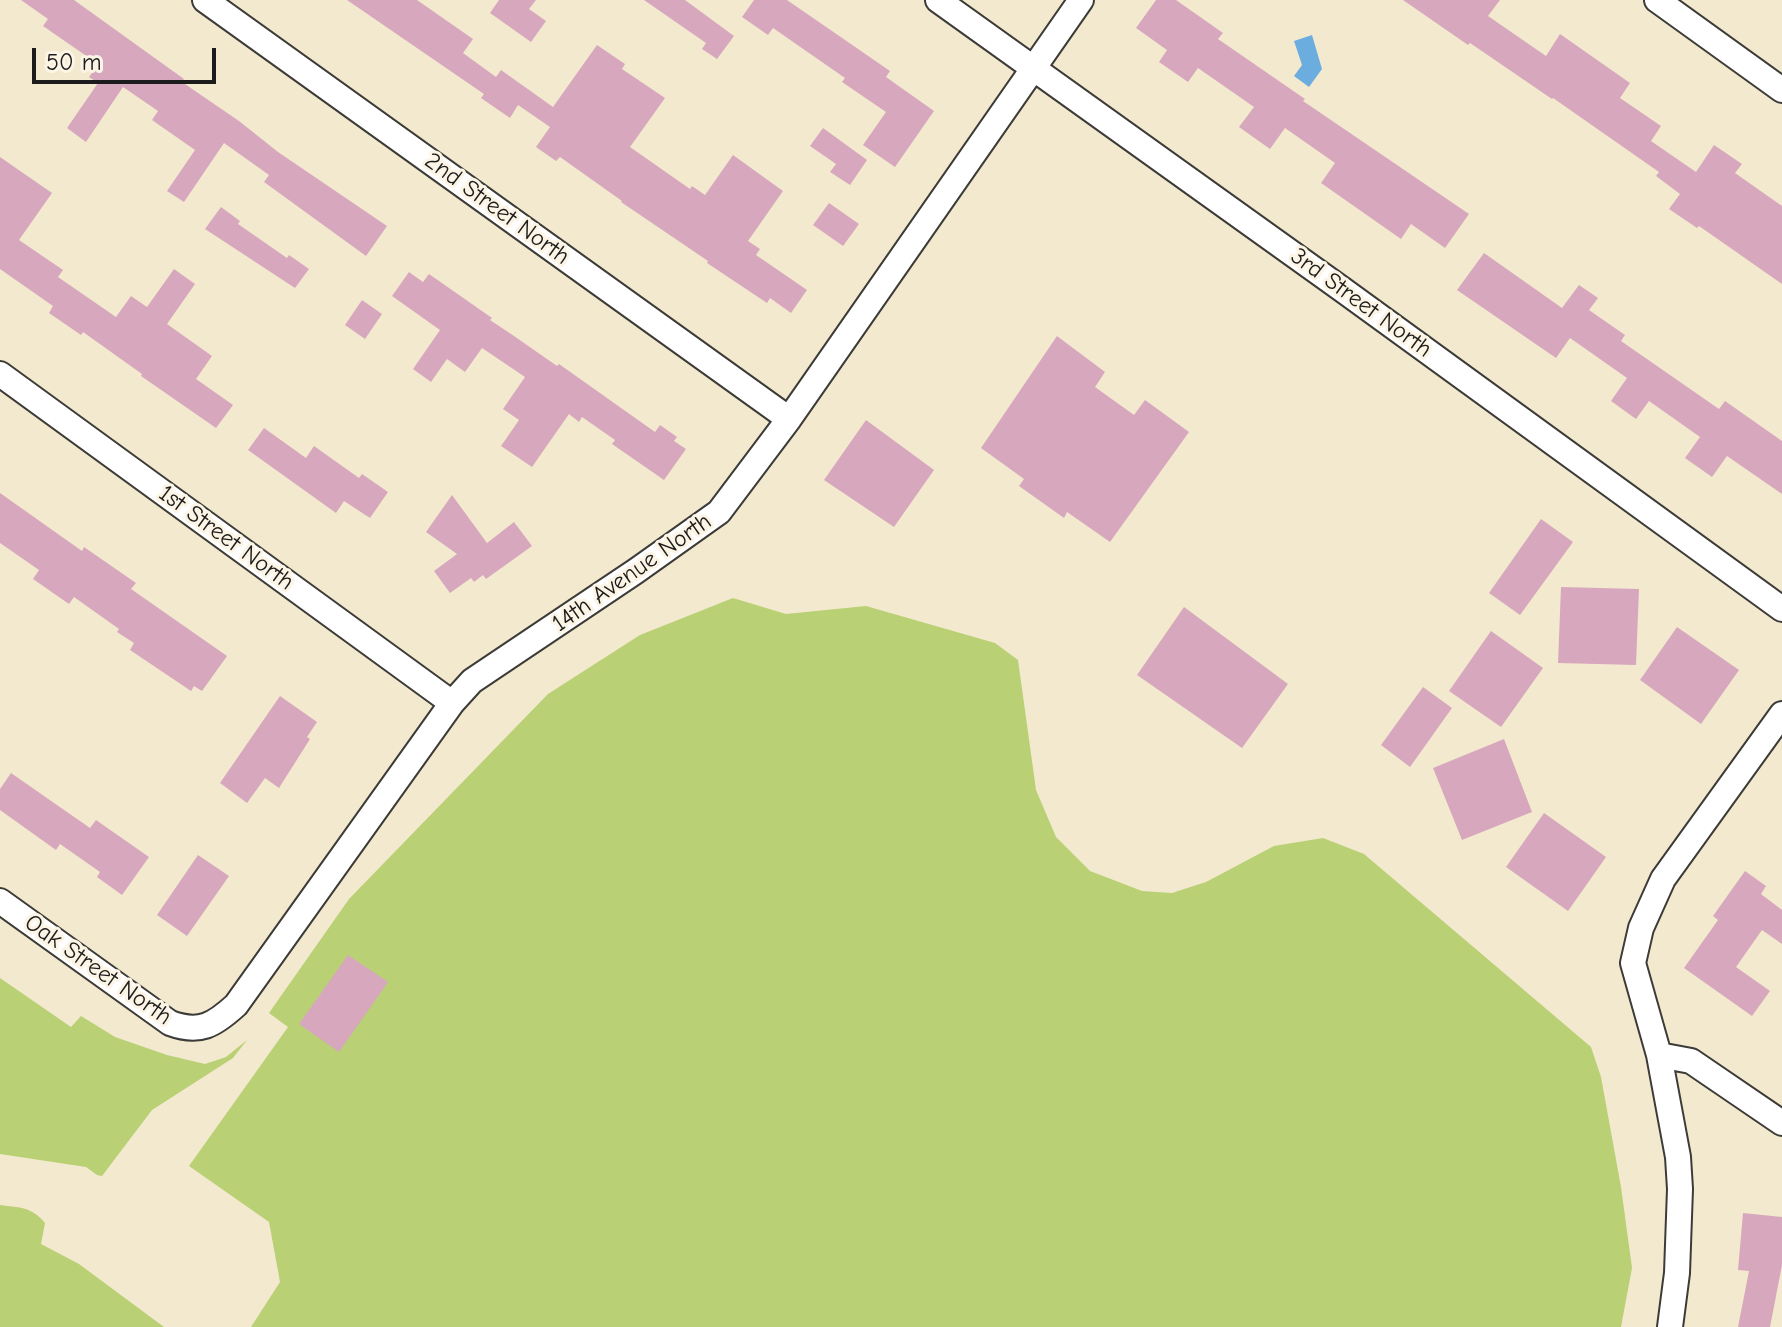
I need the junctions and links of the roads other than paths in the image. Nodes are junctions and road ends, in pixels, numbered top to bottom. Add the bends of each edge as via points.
1 (205, 0) edge
2 (938, 0) edge
3 (1081, 0) edge
4 (1657, 0) edge
5 (1033, 68) junction
6 (1782, 90) edge
7 (0, 374) edge
8 (789, 419) junction
9 (1782, 609) edge
10 (452, 703) junction
11 (1782, 714) edge
12 (0, 901) edge
13 (200, 1028) joint
14 (1659, 1055) junction
15 (1782, 1123) edge
16 (1670, 1327) edge

1 - 8 street, 2nd Street North
2 - 5 street, 3rd Street North
3 - 5 street, 14th Avenue North
4 - 6 street
5 - 8 street, 14th Avenue North
5 - 9 street, 3rd Street North
7 - 10 street, 1st Street North
8 - 10 street, 14th Avenue North via 719,512 472,681
10 - 13 street, 14th Avenue North via 236,1005
11 - 14 street via 1663,879 1641,928 1633,963
12 - 13 street, Oak Street North via 170,1023
14 - 15 street via 1691,1061
14 - 16 street via 1680,1189

